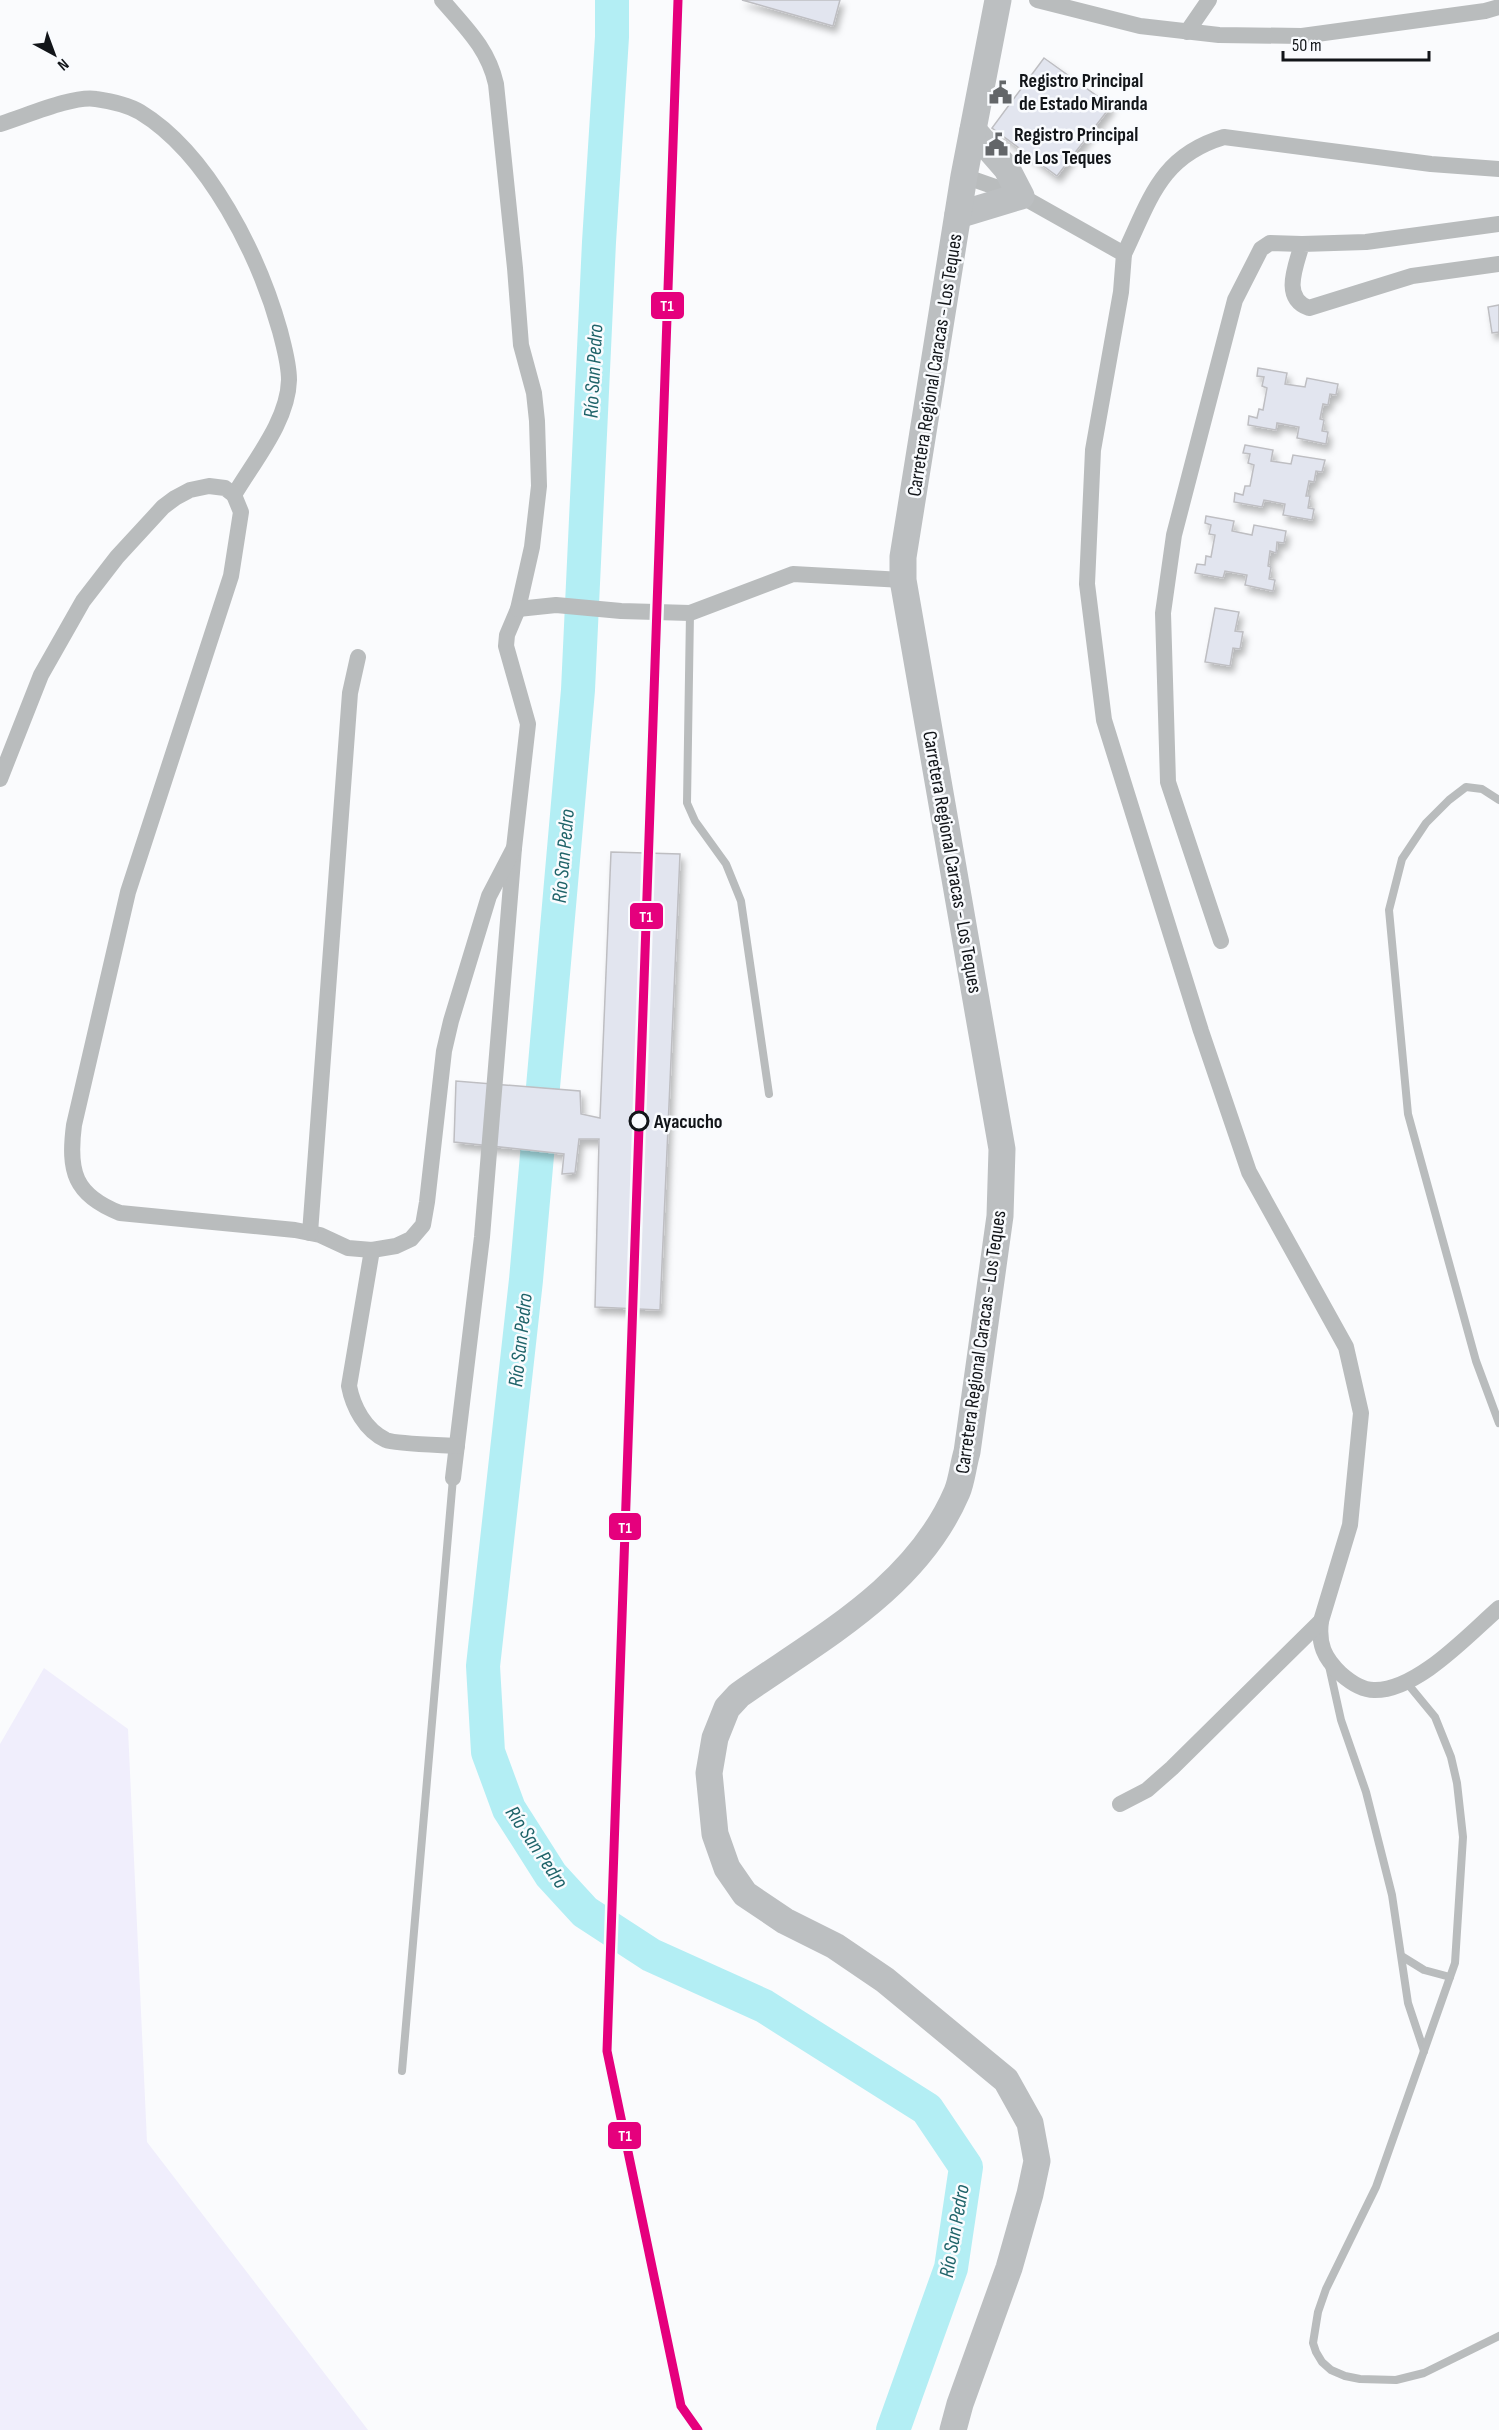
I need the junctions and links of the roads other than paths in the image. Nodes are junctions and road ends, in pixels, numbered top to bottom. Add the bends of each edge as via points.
1 (442, 0) edge
2 (998, 0) edge
3 (1037, 0) edge
4 (1209, 0) edge
5 (1499, 7) edge
6 (1187, 32) junction
7 (0, 124) edge
8 (973, 130) junction
9 (1499, 169) edge
10 (964, 176) junction
11 (1021, 196) junction
12 (958, 215) junction
13 (1499, 224) edge
14 (1302, 244) junction
15 (1124, 254) junction
16 (1499, 264) edge
17 (234, 495) junction
18 (903, 580) junction
19 (518, 609) junction
20 (690, 613) junction
21 (358, 657) dead end
22 (0, 778) edge
23 (1499, 800) edge
24 (514, 848) junction
25 (1221, 941) dead end
26 (769, 1094) dead end
27 (310, 1233) junction
28 (372, 1250) junction
29 (1499, 1423) edge
30 (457, 1446) junction
31 (453, 1478) joint
32 (1499, 1608) edge
33 (1321, 1621) junction
34 (1328, 1660) junction
35 (1407, 1683) junction
36 (1120, 1804) dead end
37 (1403, 1957) junction
38 (1450, 1977) junction
39 (1424, 2051) junction
40 (402, 2071) dead end
41 (1499, 2336) edge
42 (953, 2430) edge

1 - 19 street via 481,46 496,84 521,345 537,421 539,486 532,547
2 - 8 main road, Carretera Regional Caracas - Los Teques
3 - 6 street via 1140,27
4 - 6 street
5 - 6 street via 1302,36
7 - 17 street via 83,98 138,111 156,123 198,167 234,218 276,317 288,360 289,382 278,422
8 - 10 main road, Carretera Regional Caracas - Los Teques
8 - 11 main road via 1006,169
9 - 15 street via 1224,137 1204,143 1171,165 1160,179
10 - 11 street
10 - 12 main road, Carretera Regional Caracas - Los Teques
11 - 12 main road
11 - 15 street
12 - 18 main road, Carretera Regional Caracas - Los Teques via 903,557
13 - 14 street via 1366,242
14 - 16 street via 1293,295 1309,308 1412,276
14 - 25 street via 1270,243 1260,249 1235,300 1174,535 1163,613 1168,782
15 - 33 street via 1093,450 1087,584 1104,720 1249,1172 1346,1347 1360,1413 1350,1525
17 - 22 street via 225,488 209,486 190,490 157,513 117,557 83,601 41,675
17 - 27 street via 241,512 231,576 128,892 71,1150 74,1172 85,1193 120,1213
18 - 20 street via 793,574
18 - 42 main road, Carretera Regional Caracas - Los Teques via 1002,1149 1000,1216 967,1452 957,1491 935,1534 898,1579 857,1613 739,1695 727,1708 715,1738 710,1773 715,1834 727,1868 745,1894 785,1921 836,1946 885,1980 1006,2080 1030,2122 1037,2161 1030,2194
19 - 20 street via 556,605
19 - 24 street via 506,646 528,724
20 - 26 lane via 687,803 726,864 741,901
21 - 27 street via 350,693
23 - 29 lane via 1482,789 1466,787 1426,823 1402,859 1389,910 1408,1114 1476,1361
24 - 28 street via 489,896 451,1022 423,1225 411,1239
24 - 30 street via 482,1237
27 - 28 street via 348,1248
28 - 30 street via 349,1386 352,1402 364,1423 386,1440
30 - 31 street
31 - 40 lane
32 - 35 street
33 - 34 street via 1322,1650
33 - 36 street via 1172,1768 1147,1790
34 - 35 street via 1362,1688 1374,1690
34 - 37 lane via 1341,1720 1366,1792
35 - 38 lane via 1435,1718 1444,1737 1461,1810 1456,1952
37 - 38 lane via 1424,1970
37 - 39 lane via 1408,2003
38 - 39 lane
39 - 41 lane via 1376,2187 1326,2289 1313,2343 1322,2362 1331,2370 1360,2379 1396,2380 1424,2373

